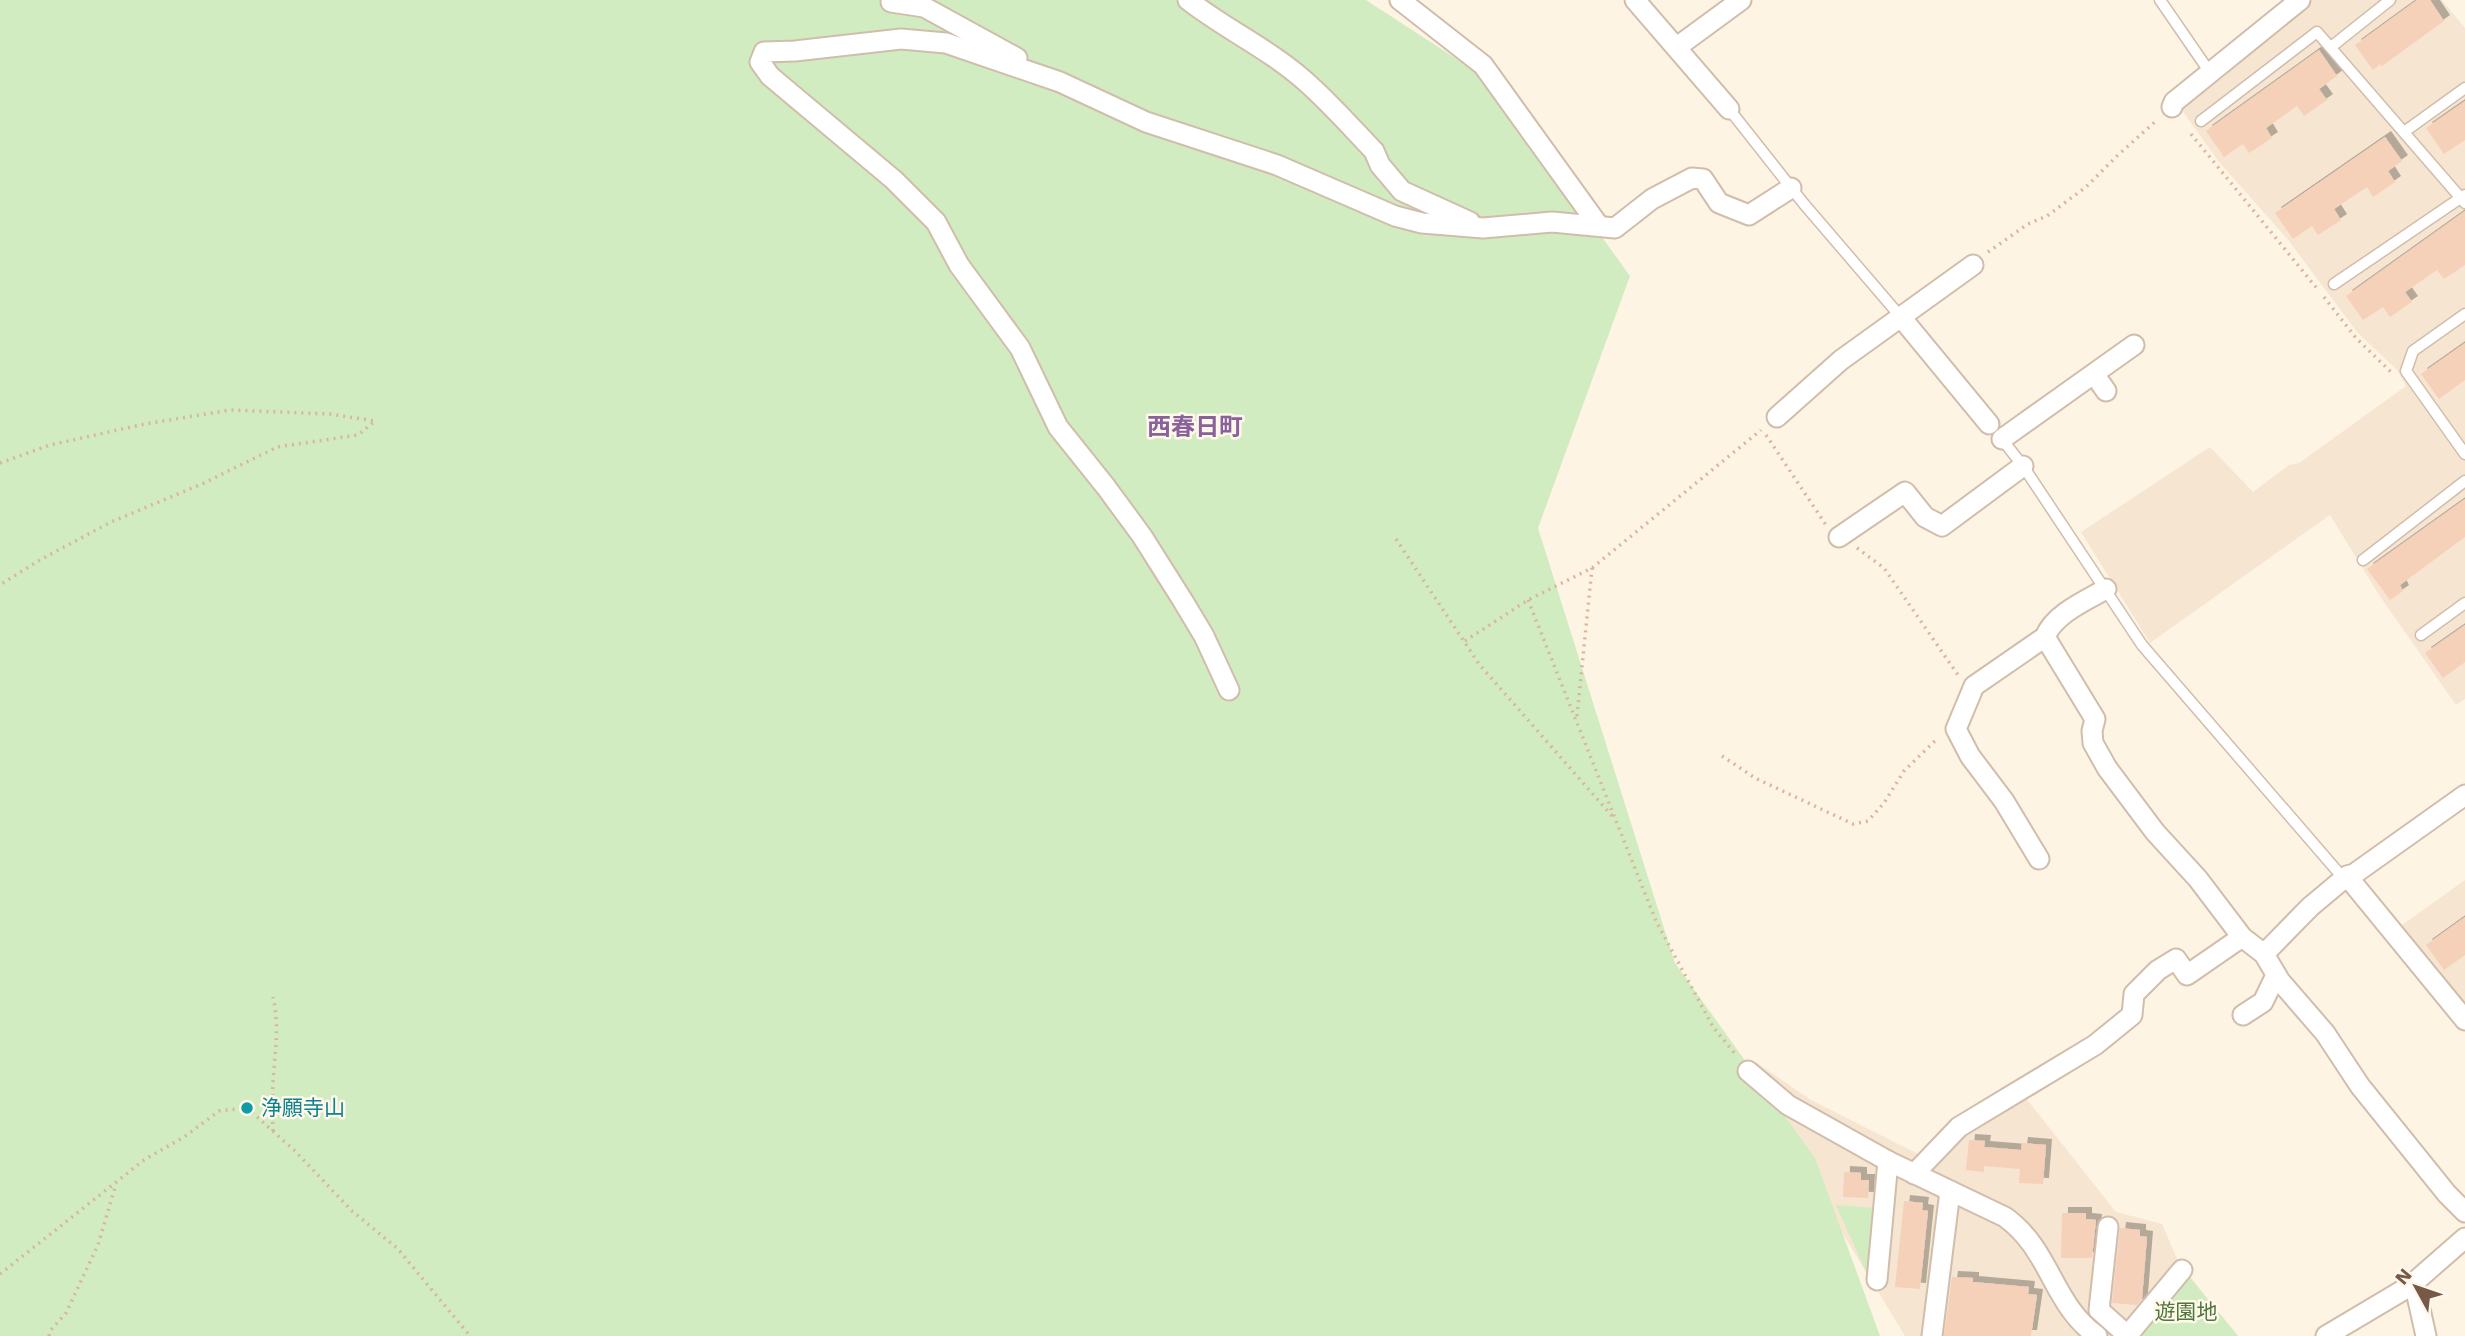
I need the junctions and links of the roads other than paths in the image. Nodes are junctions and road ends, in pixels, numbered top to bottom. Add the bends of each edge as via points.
1 (1188, 0) edge
2 (1400, 0) edge
3 (1635, 0) edge
4 (1741, 0) edge
5 (2160, 0) edge
6 (2300, 0) edge
7 (2390, 0) edge
8 (891, 2) dead end
9 (1676, 47) junction
10 (2331, 47) junction
11 (2211, 74) junction
12 (1057, 81) junction
13 (2465, 88) edge
14 (2172, 107) road end
15 (1729, 109) joint
16 (2201, 121) dead end
17 (2404, 132) junction
18 (1791, 188) junction
19 (2463, 199) edge
20 (1599, 226) junction
21 (1483, 228) junction
22 (1973, 265) road end
23 (2334, 284) dead end
24 (2465, 314) edge
25 (1900, 316) junction
26 (2134, 345) dead end
27 (2094, 374) junction
28 (2106, 391) dead end
29 (1770, 423) road end
30 (1996, 432) junction
31 (2465, 454) edge
32 (2022, 466) junction
33 (2465, 481) edge
34 (1839, 537) road end
35 (2363, 560) dead end
36 (2106, 589) junction
37 (2465, 603) edge
38 (2421, 635) dead end
39 (2045, 637) junction
40 (1229, 690) dead end
41 (2465, 795) edge
42 (2039, 859) dead end
43 (2347, 876) junction
44 (2242, 937) junction
45 (2264, 954) junction
46 (2276, 975) junction
47 (2243, 1015) dead end
48 (2465, 1020) edge
49 (1748, 1070) road end
50 (1888, 1161) junction
51 (1914, 1174) junction
52 (1950, 1191) junction
53 (2465, 1212) edge
54 (2108, 1227) dead end
55 (2465, 1238) edge
56 (2182, 1270) dead end
57 (1877, 1280) dead end
58 (2414, 1282) junction
59 (2091, 1334) edge
60 (1932, 1336) edge
61 (2127, 1336) edge
62 (2326, 1336) edge
63 (2426, 1336) edge

1 - 21 street via 1304,80 1374,151 1402,191
2 - 20 street via 1483,65
3 - 9 street
4 - 9 street
5 - 11 lane
6 - 11 street
7 - 10 lane
8 - 12 street via 923,7
9 - 15 street
10 - 16 lane via 2317,32
10 - 17 lane
11 - 14 street
12 - 21 street via 1146,122 1277,165 1395,216
12 - 40 street via 946,43 901,39 764,52 760,62 770,76 894,180 936,222 959,265 1020,348 1058,427 1142,536 1183,601
13 - 17 lane
15 - 18 lane
17 - 19 lane
18 - 20 street via 1749,215 1719,203 1703,179 1692,177 1652,199 1615,228
18 - 25 lane
19 - 23 lane
20 - 21 street via 1552,222
22 - 25 street
24 - 31 lane via 2413,351 2406,371
25 - 29 street via 1841,360
25 - 30 street
26 - 27 street
27 - 28 street
27 - 30 street
30 - 32 lane
32 - 34 street via 1942,526 1926,517 1905,492
32 - 36 lane
33 - 35 lane
36 - 39 street via 2063,615
36 - 43 lane via 2142,645 2202,718 2338,872
37 - 38 lane
39 - 42 street via 1974,686 1956,729
39 - 44 street via 2095,719 2093,743 2107,768
41 - 43 street
43 - 45 street
43 - 48 street
44 - 45 street
44 - 51 street via 2187,975 2176,959 2158,970 2134,994 2132,1015 2095,1045 1959,1127
45 - 46 street
46 - 47 street via 2263,1002
46 - 53 street via 2446,1194
49 - 50 street via 1788,1105
50 - 51 street
50 - 57 street
51 - 52 street
52 - 59 street via 2019,1227 2035,1245 2066,1304
52 - 60 street
54 - 61 street via 2099,1310
55 - 58 street
56 - 61 street
58 - 62 street
58 - 63 street

